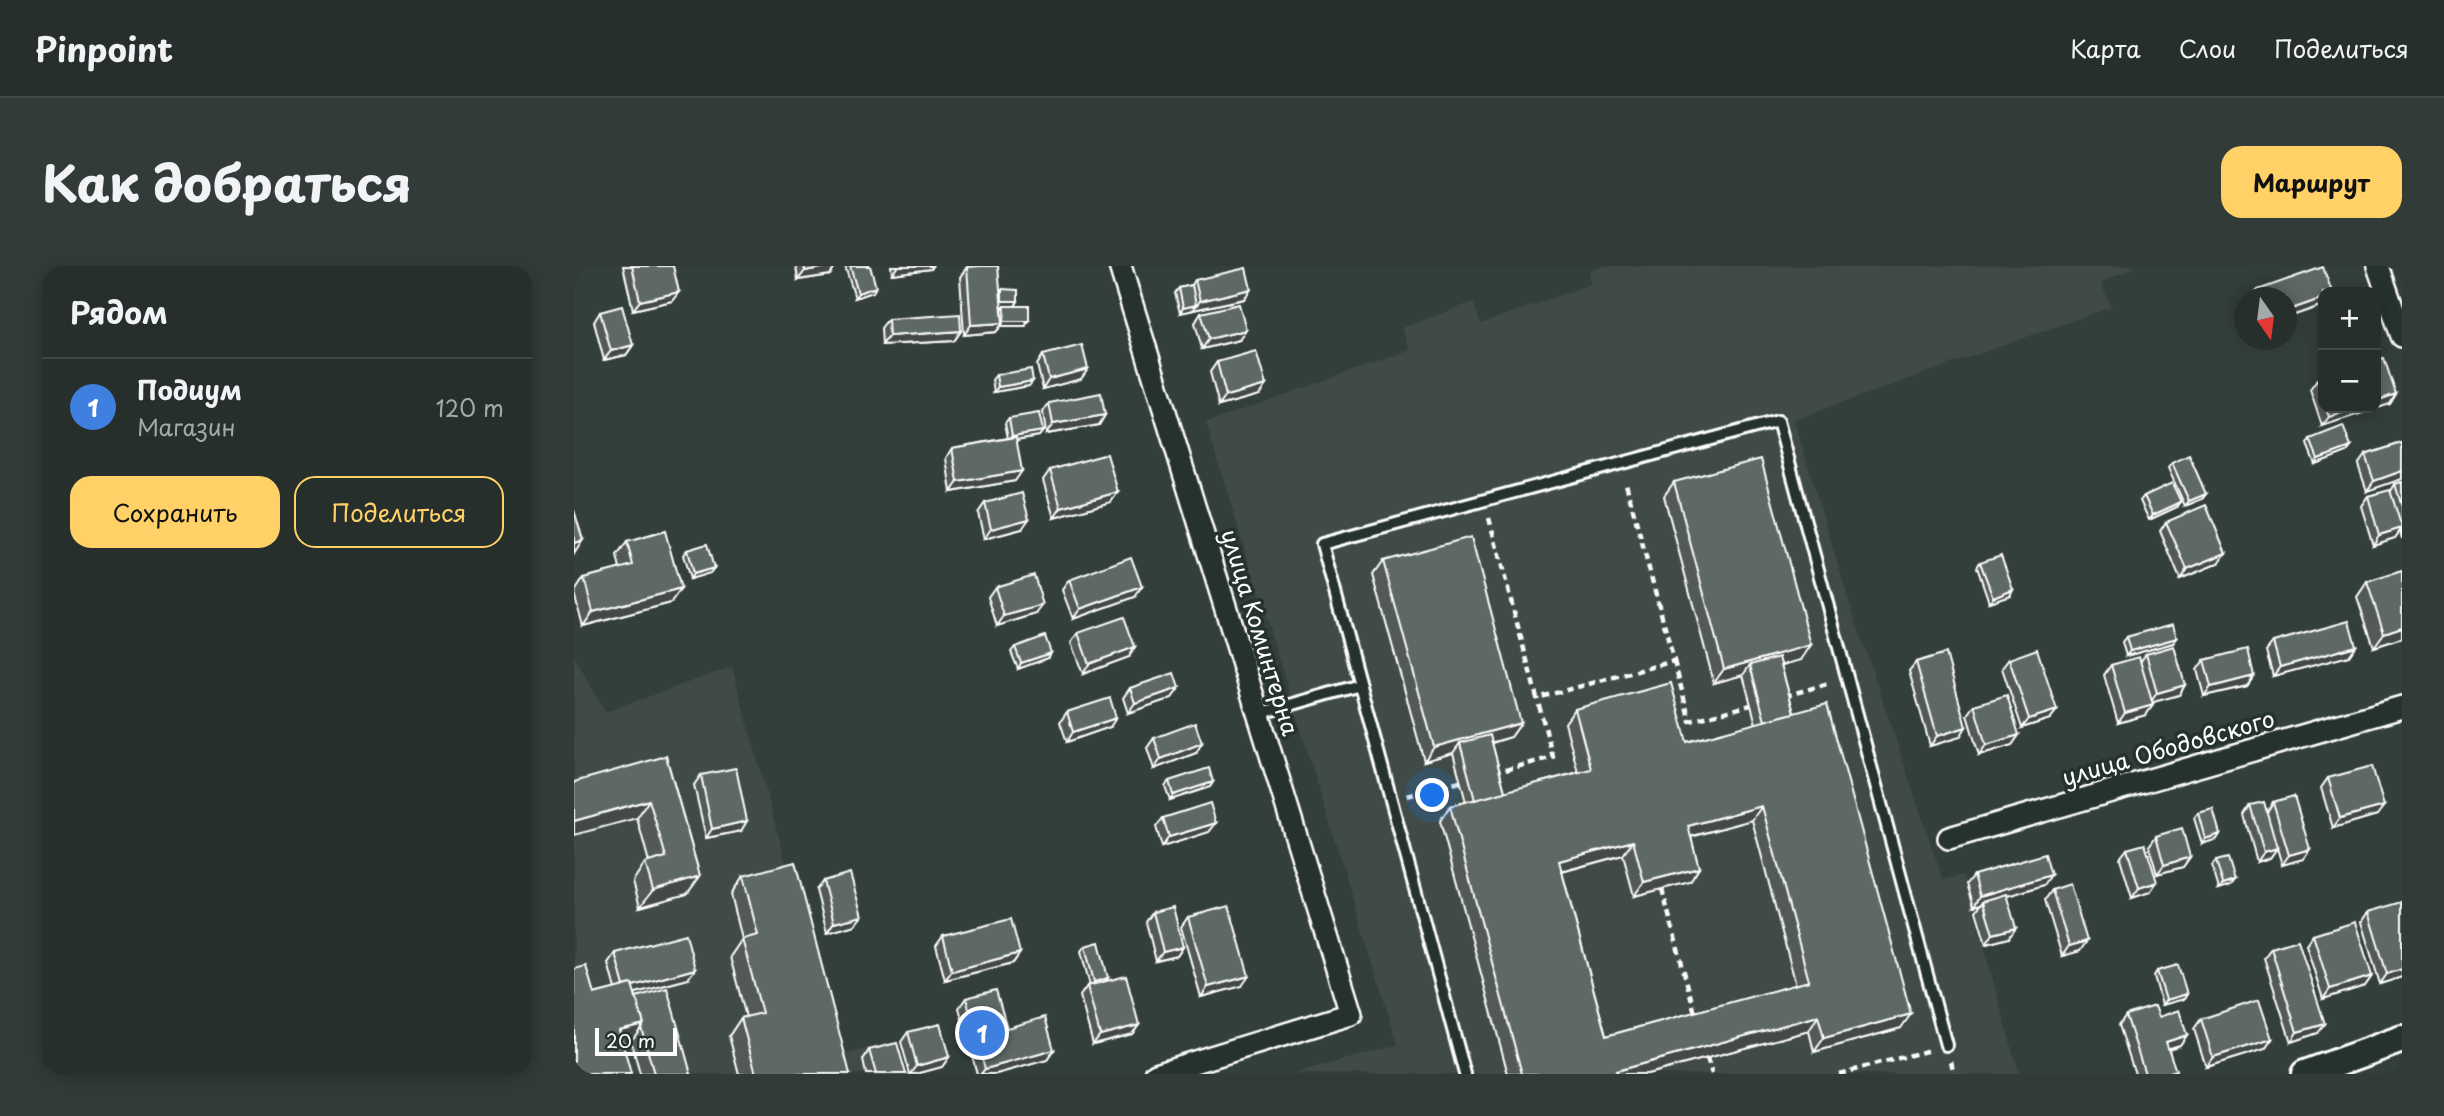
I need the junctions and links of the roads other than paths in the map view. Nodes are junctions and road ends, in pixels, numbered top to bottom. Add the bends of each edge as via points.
1 (1120, 266) edge
2 (2378, 266) edge
3 (2402, 336) edge
4 (1360, 685) junction
5 (2402, 707) edge
6 (1258, 714) junction
7 (1949, 838) dead end
8 (2402, 1039) edge
9 (1946, 1045) road end
10 (1156, 1074) edge
11 (1465, 1074) edge
12 (2305, 1074) edge

1 - 6 street, улица Коминтерна
2 - 3 street
4 - 6 lane
4 - 9 lane via 1322,544 1778,421
4 - 11 lane
5 - 7 street, улица Ободовского
6 - 10 street, улица Коминтерна via 1351,1014
8 - 12 street

